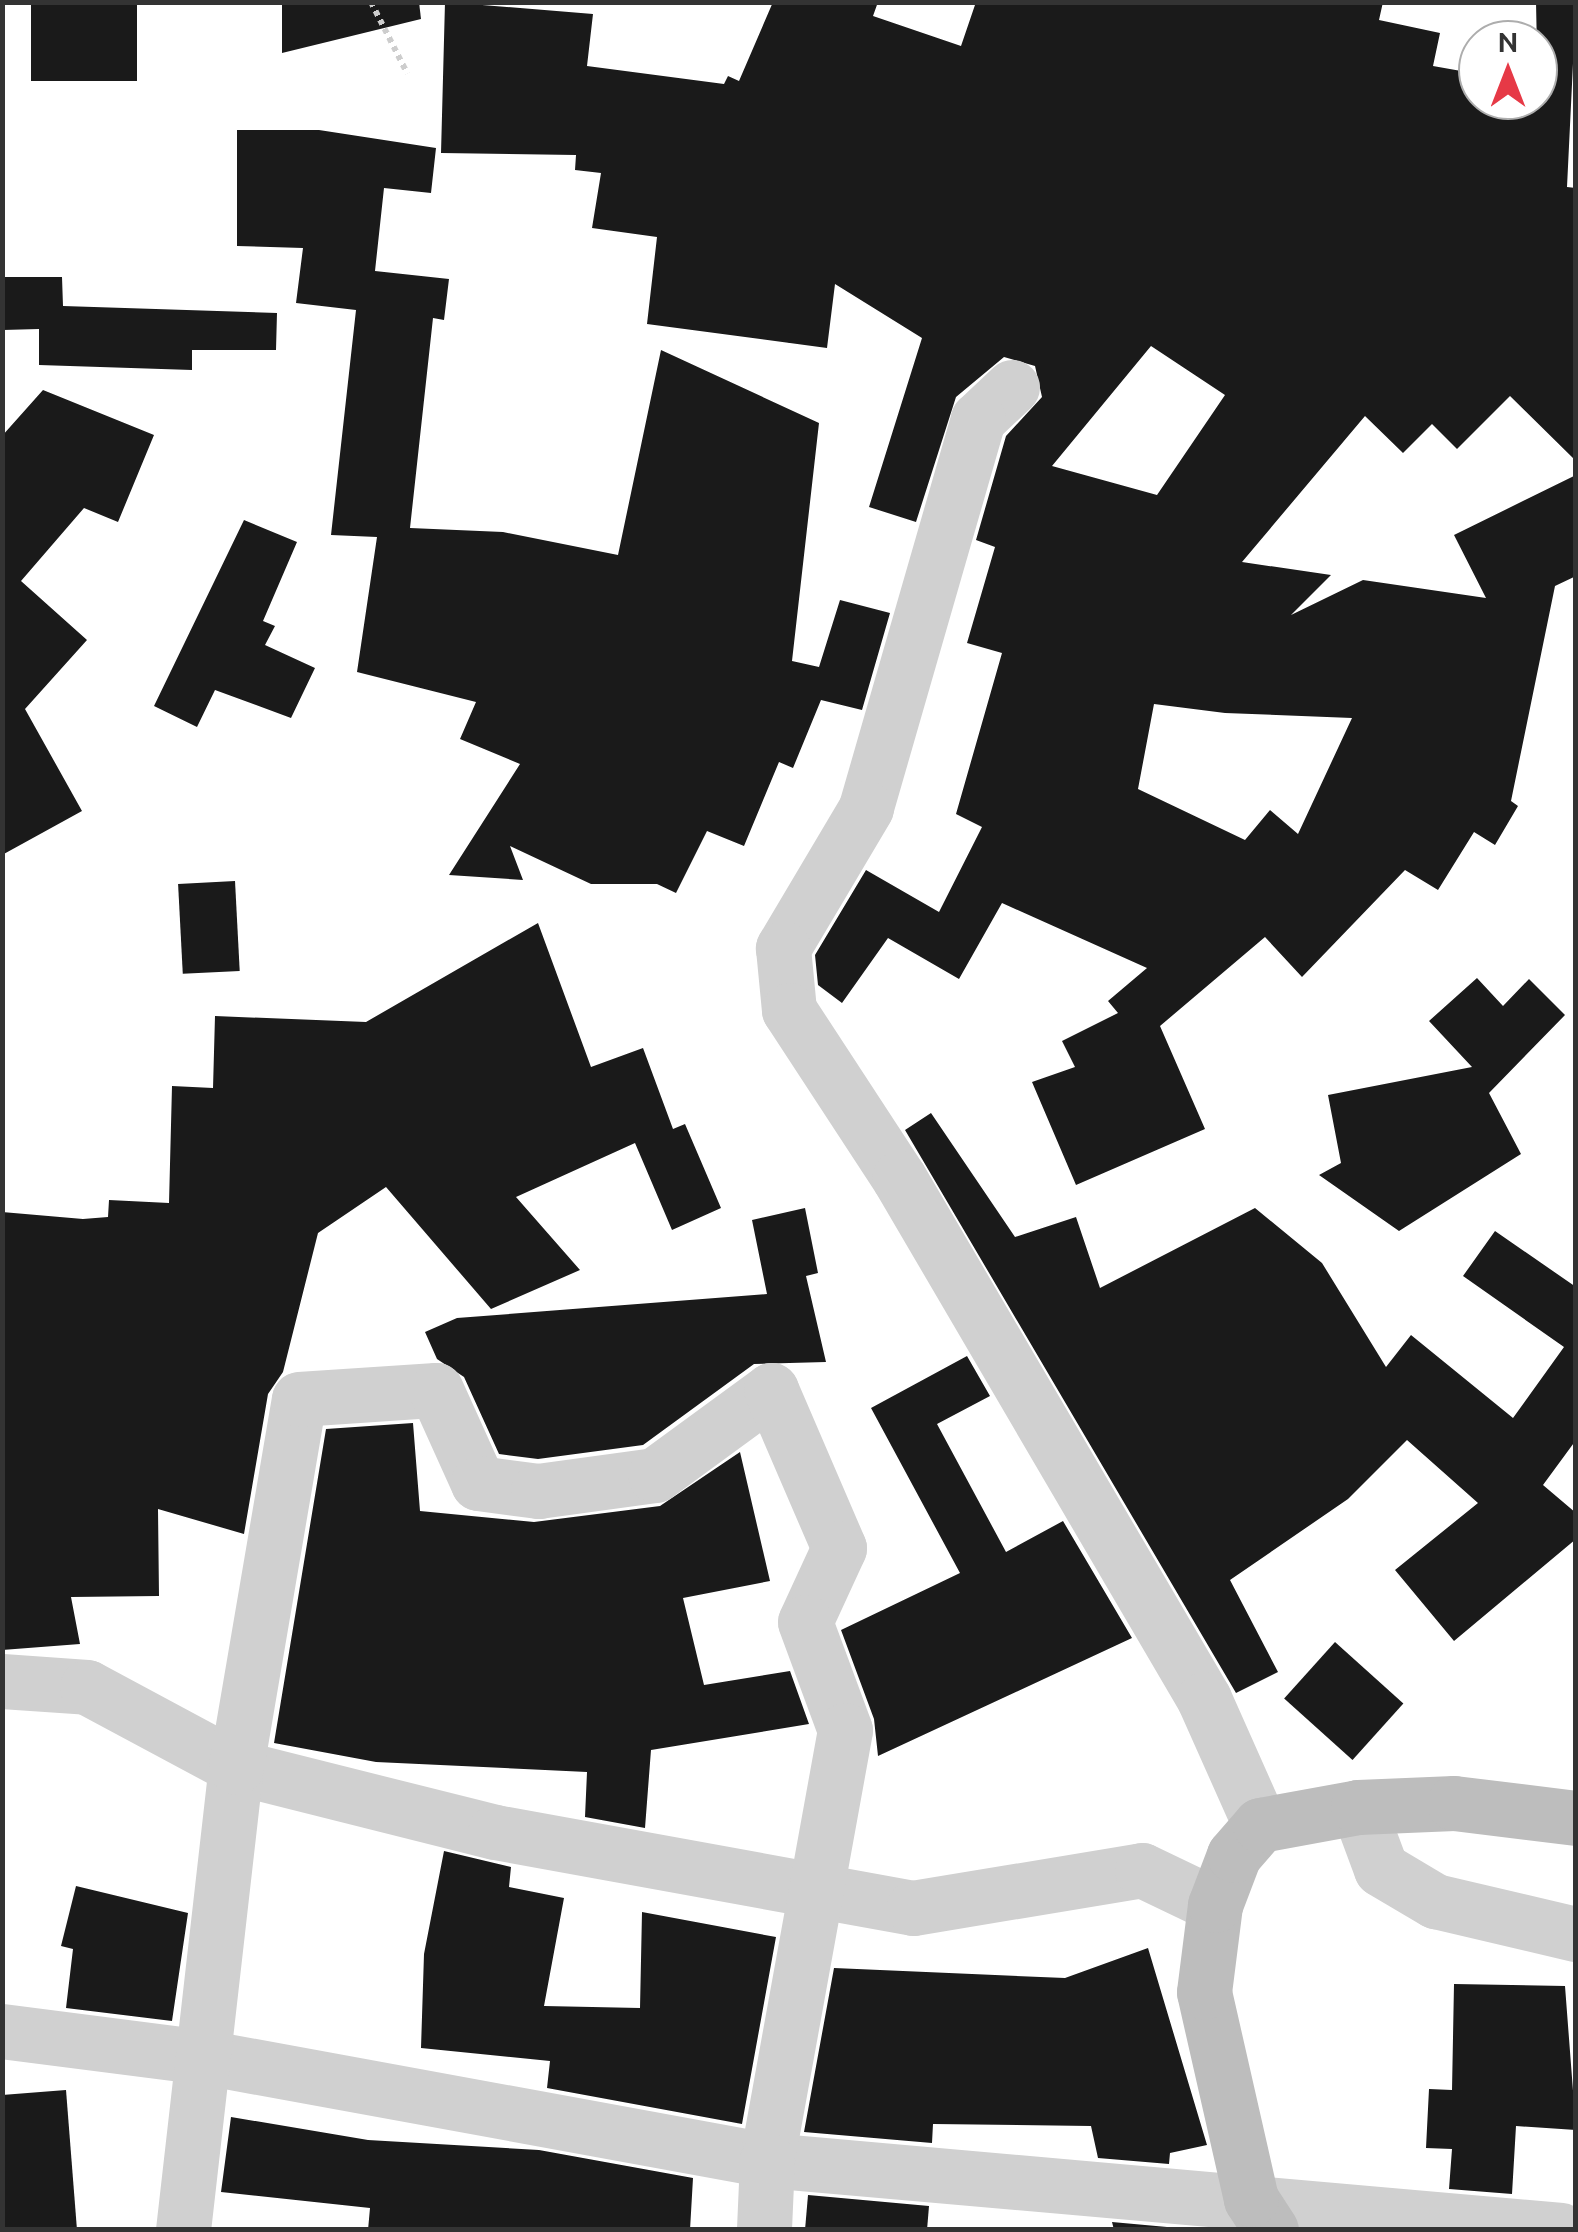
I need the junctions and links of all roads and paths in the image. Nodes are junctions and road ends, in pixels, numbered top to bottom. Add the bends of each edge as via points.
1 (371, 2) edge
2 (407, 73) dead end
3 (1012, 386) dead end
4 (2, 1680) edge
5 (236, 1767) junction
6 (1358, 1807) junction
7 (1576, 1818) edge
8 (1260, 1825) junction
9 (818, 1891) junction
10 (1215, 1905) junction
11 (1576, 1934) edge
12 (2, 2032) edge
13 (204, 2057) junction
14 (767, 2160) junction
15 (1261, 2214) edge
16 (183, 2230) edge
17 (764, 2230) edge
18 (1561, 2230) edge

1 - 2 path
3 - 8 street via 978,419 866,808 783,948 789,1010 899,1178 1194,1682
4 - 5 street via 87,1687
5 - 9 street via 495,1832
5 - 9 street via 299,1398 436,1390 478,1483 538,1491 655,1474 771,1390 839,1548 805,1622 844,1730
5 - 13 street
6 - 7 street via 1454,1804
6 - 8 street
6 - 11 street via 1381,1870 1436,1901
8 - 10 street via 1234,1855
9 - 10 street via 913,1908 1142,1870
9 - 14 street
10 - 15 street via 1204,1992
12 - 13 street
13 - 14 street
13 - 16 street
14 - 15 street
14 - 17 street
15 - 18 street

